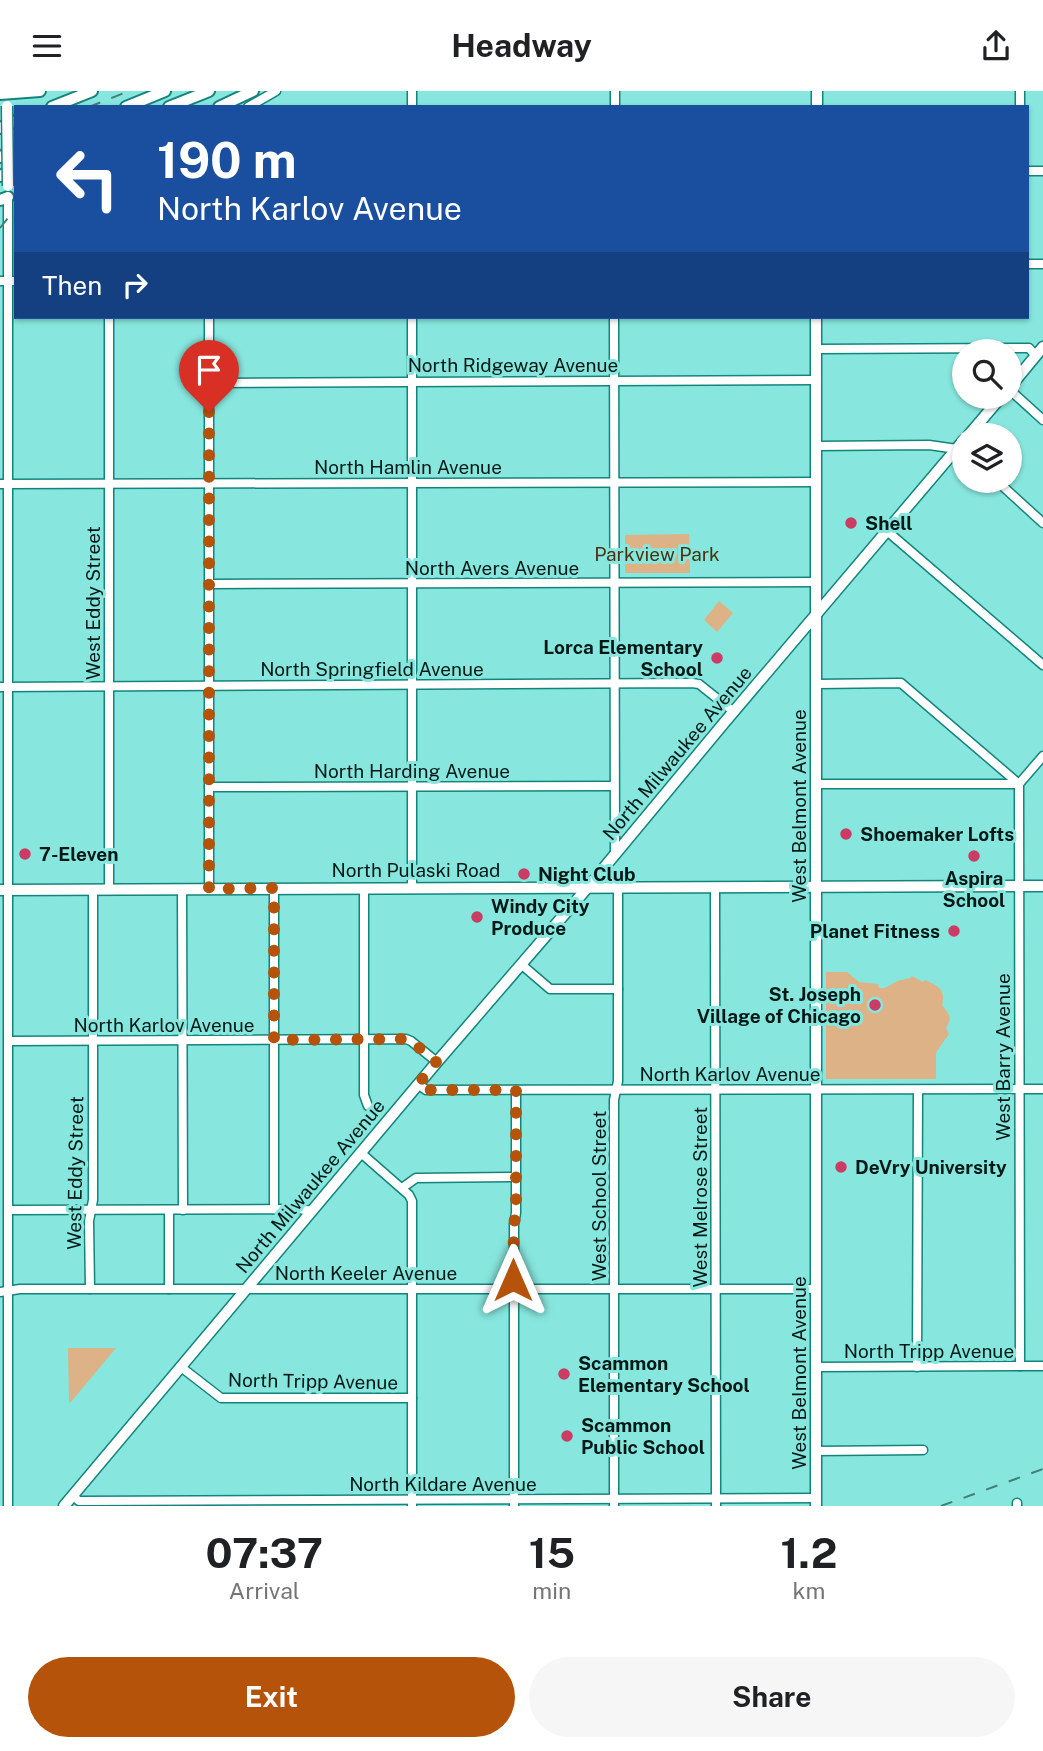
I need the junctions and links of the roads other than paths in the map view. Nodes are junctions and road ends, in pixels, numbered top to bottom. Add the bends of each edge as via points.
1 (40, 91) edge
2 (92, 91) edge
3 (165, 91) edge
4 (209, 91) edge
5 (253, 91) edge
6 (275, 91) edge
7 (5, 93) edge
8 (57, 105) edge
9 (130, 105) edge
10 (174, 105) edge
11 (223, 105) edge
12 (251, 105) edge
13 (5, 194) edge
14 (12, 239) edge
15 (8, 281) edge
16 (109, 319) edge
17 (209, 319) edge
18 (412, 319) edge
19 (614, 319) edge
20 (817, 319) edge
21 (817, 349) junction
22 (1040, 351) edge
23 (1022, 373) edge
24 (614, 380) junction
25 (816, 380) junction
26 (412, 381) junction
27 (209, 383) junction
28 (1022, 400) edge
29 (991, 409) edge
30 (1043, 420) edge
31 (979, 423) edge
32 (816, 446) junction
33 (952, 449) edge
34 (952, 460) edge
35 (615, 482) junction
36 (816, 482) junction
37 (412, 483) junction
38 (4, 484) edge
39 (109, 484) junction
40 (209, 484) junction
41 (1010, 493) edge
42 (1043, 523) edge
43 (887, 531) junction
44 (4, 577) edge
45 (816, 582) junction
46 (615, 583) junction
47 (209, 584) junction
48 (412, 584) junction
49 (4, 594) edge
50 (816, 615) junction
51 (1043, 665) edge
52 (614, 684) junction
53 (816, 684) junction
54 (413, 685) junction
55 (209, 686) junction
56 (4, 687) edge
57 (109, 687) junction
58 (734, 712) junction
59 (1043, 756) edge
60 (4, 773) edge
61 (817, 784) junction
62 (1019, 784) junction
63 (614, 786) junction
64 (209, 787) junction
65 (412, 787) junction
66 (4, 789) edge
67 (615, 855) junction
68 (817, 886) junction
69 (1019, 886) junction
70 (1043, 886) edge
71 (588, 887) junction
72 (618, 887) junction
73 (715, 887) junction
74 (274, 888) junction
75 (364, 888) junction
76 (412, 888) junction
77 (93, 889) junction
78 (109, 889) junction
79 (182, 889) junction
80 (209, 889) junction
81 (4, 890) edge
82 (522, 965) junction
83 (618, 989) junction
84 (274, 1040) junction
85 (364, 1040) junction
86 (9, 1041) junction
87 (92, 1041) junction
88 (182, 1041) junction
89 (436, 1062) junction
90 (418, 1084) junction
91 (1019, 1089) junction
92 (1043, 1089) edge
93 (516, 1090) junction
94 (616, 1090) junction
95 (715, 1090) junction
96 (816, 1090) junction
97 (918, 1090) junction
98 (369, 1106) dead end
99 (361, 1153) junction
100 (4, 1156) edge
101 (516, 1177) junction
102 (402, 1188) junction
103 (274, 1209) junction
104 (9, 1210) junction
105 (91, 1210) junction
106 (169, 1210) junction
107 (183, 1210) junction
108 (313, 1211) junction
109 (90, 1289) junction
110 (169, 1289) junction
111 (246, 1289) junction
112 (412, 1289) junction
113 (513, 1289) junction
114 (614, 1289) junction
115 (716, 1289) junction
116 (816, 1289) junction
117 (4, 1291) edge
118 (1020, 1366) junction
119 (1043, 1366) edge
120 (181, 1367) junction
121 (816, 1367) junction
122 (917, 1367) junction
123 (412, 1398) junction
124 (4, 1416) edge
125 (923, 1450) dead end
126 (816, 1451) junction
127 (73, 1496) junction
128 (614, 1502) edge
129 (716, 1502) edge
130 (816, 1502) edge
131 (210, 1503) edge
132 (412, 1503) edge
133 (514, 1503) edge
134 (8, 1506) edge
135 (64, 1506) edge

1 - 7 highway
2 - 8 highway
3 - 9 highway
4 - 10 highway
5 - 11 highway
6 - 12 street
7 - 13 main road, bridge
13 - 14 street
14 - 15 street
15 - 38 street
16 - 39 street, West Eddy Street
17 - 27 street
18 - 26 street
19 - 24 street
20 - 21 main road, West Belmont Avenue
21 - 22 street
21 - 25 main road, West Belmont Avenue
22 - 23 main road
24 - 25 street, North Ridgeway Avenue
24 - 26 street, North Ridgeway Avenue
24 - 35 street
25 - 32 main road, West Belmont Avenue
26 - 27 street, North Ridgeway Avenue
26 - 37 street
27 - 40 street
28 - 30 street
29 - 31 main road
32 - 33 street via 929,445
32 - 36 main road, West Belmont Avenue
34 - 43 main road, North Milwaukee Avenue
35 - 36 street, North Hamlin Avenue
35 - 37 street, North Hamlin Avenue
35 - 46 street
36 - 45 main road, West Belmont Avenue
37 - 40 street, North Hamlin Avenue
37 - 48 street
38 - 39 street, North Hamlin Avenue
38 - 44 street
39 - 40 street, North Hamlin Avenue
39 - 57 street, West Eddy Street
40 - 47 street
41 - 42 street
43 - 50 main road, North Milwaukee Avenue
43 - 51 street
44 - 49 street
45 - 46 street, North Avers Avenue
45 - 50 main road, West Belmont Avenue
46 - 48 street, North Avers Avenue
46 - 52 street
47 - 48 street, North Avers Avenue
47 - 55 street
48 - 54 street
49 - 56 street
50 - 53 main road, West Belmont Avenue
50 - 58 main road, North Milwaukee Avenue
52 - 54 street, North Springfield Avenue
52 - 58 street, North Springfield Avenue via 696,684
52 - 63 street
53 - 61 main road, West Belmont Avenue
53 - 62 street via 901,683
54 - 55 street, North Springfield Avenue
54 - 65 street
55 - 57 street, North Springfield Avenue
55 - 64 street
56 - 57 street, North Springfield Avenue
56 - 60 street
57 - 78 street, West Eddy Street
58 - 67 main road, North Milwaukee Avenue
59 - 62 street
60 - 66 street
61 - 62 street
61 - 68 main road, West Belmont Avenue
62 - 69 street, West Barry Avenue
63 - 65 street, North Harding Avenue
63 - 67 street
64 - 65 street, North Harding Avenue
64 - 80 street
65 - 76 street
66 - 81 street
67 - 71 main road, North Milwaukee Avenue
68 - 69 main road, North Pulaski Road
68 - 73 main road, North Pulaski Road
68 - 96 main road, West Belmont Avenue
69 - 70 main road, North Pulaski Road
69 - 91 street, West Barry Avenue
71 - 72 main road, North Pulaski Road
71 - 76 main road, North Pulaski Road
71 - 82 main road, North Milwaukee Avenue
72 - 73 main road, North Pulaski Road
72 - 83 street, West School Street
73 - 95 street, West Melrose Street
74 - 75 main road, North Pulaski Road
74 - 80 main road, North Pulaski Road
74 - 84 street
75 - 76 main road, North Pulaski Road
75 - 85 street
77 - 78 main road, North Pulaski Road
77 - 81 main road, North Pulaski Road
77 - 87 street, West Eddy Street
78 - 79 main road, North Pulaski Road
79 - 80 main road, North Pulaski Road
79 - 88 street
81 - 86 street
82 - 83 street via 550,989
82 - 89 main road, North Milwaukee Avenue
83 - 94 street, West School Street
84 - 85 street, North Karlov Avenue
84 - 88 street, North Karlov Avenue
84 - 103 street
85 - 89 street, North Karlov Avenue via 406,1039
85 - 98 street via 364,1095
86 - 87 street, North Karlov Avenue
86 - 100 street
87 - 88 street, North Karlov Avenue
87 - 105 street, West Eddy Street
88 - 107 street
89 - 90 main road, North Milwaukee Avenue
90 - 93 street, North Karlov Avenue via 426,1090
90 - 99 main road, North Milwaukee Avenue
91 - 92 street, North Karlov Avenue
91 - 97 street, North Karlov Avenue
91 - 118 street, West Barry Avenue
93 - 94 street, North Karlov Avenue
93 - 101 street
94 - 95 street, North Karlov Avenue
94 - 114 street, West School Street
95 - 96 street, North Karlov Avenue
95 - 115 street, West Melrose Street
96 - 97 street, North Karlov Avenue
96 - 116 main road, West Belmont Avenue
97 - 122 street
99 - 102 street
99 - 108 main road, North Milwaukee Avenue
100 - 104 street
101 - 102 street via 416,1178
101 - 113 street
102 - 112 street via 412,1201
103 - 107 street
103 - 108 street
104 - 105 street
104 - 117 street
105 - 106 street
105 - 109 street, West Eddy Street
106 - 107 street
106 - 110 street
108 - 111 main road, North Milwaukee Avenue
109 - 110 street, North Keeler Avenue
109 - 117 street, North Keeler Avenue
110 - 111 street, North Keeler Avenue
111 - 112 street, North Keeler Avenue
111 - 120 main road, North Milwaukee Avenue
112 - 113 street, North Keeler Avenue
112 - 123 street
113 - 114 street, North Keeler Avenue
113 - 133 street
114 - 115 street, North Keeler Avenue
114 - 128 street, West School Street
115 - 116 street, North Keeler Avenue
115 - 129 street, West Melrose Street
116 - 121 main road, West Belmont Avenue
117 - 124 street
118 - 119 street, North Tripp Avenue
118 - 122 street, North Tripp Avenue
120 - 123 street, North Tripp Avenue via 221,1398
120 - 127 main road, North Milwaukee Avenue
121 - 122 street, North Tripp Avenue
121 - 126 main road, West Belmont Avenue
123 - 132 street
124 - 134 street
125 - 126 street
126 - 130 main road, West Belmont Avenue
127 - 131 street, North Kildare Avenue via 79,1501
127 - 135 main road, North Milwaukee Avenue
128 - 129 street, North Kildare Avenue
128 - 133 street, North Kildare Avenue
129 - 130 street, North Kildare Avenue
131 - 132 street, North Kildare Avenue
132 - 133 street, North Kildare Avenue

